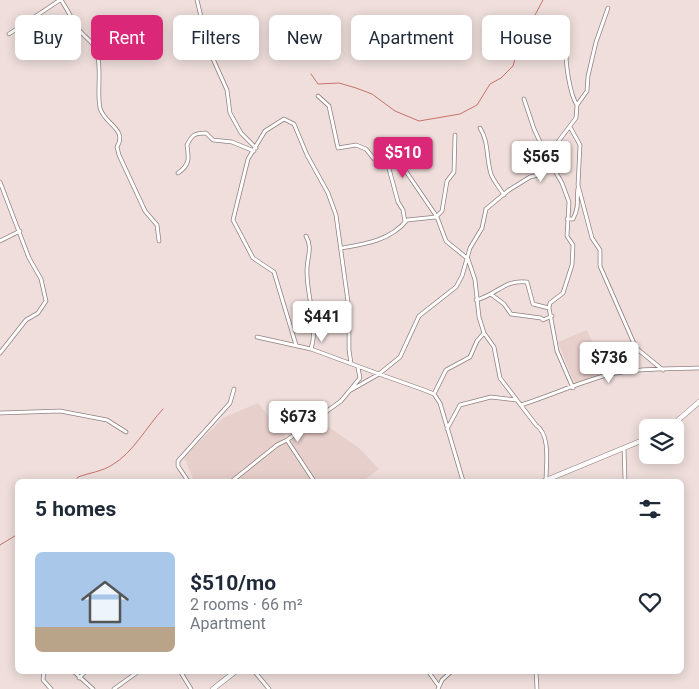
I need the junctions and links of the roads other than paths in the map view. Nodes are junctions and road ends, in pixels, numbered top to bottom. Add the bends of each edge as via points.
1 (60, 0) edge
2 (197, 0) edge
3 (608, 8) dead end
4 (9, 34) dead end
5 (567, 60) edge
6 (318, 96) dead end
7 (524, 99) dead end
8 (577, 105) junction
9 (570, 127) junction
10 (480, 128) dead end
11 (455, 135) dead end
12 (401, 140) dead end
13 (255, 149) junction
14 (548, 160) junction
15 (178, 173) dead end
16 (0, 182) edge
17 (578, 184) junction
18 (504, 195) junction
19 (436, 216) junction
20 (567, 220) junction
21 (405, 223) junction
22 (20, 231) junction
23 (306, 236) dead end
24 (159, 240) dead end
25 (0, 241) edge
26 (342, 248) junction
27 (468, 259) junction
28 (492, 295) junction
29 (476, 300) junction
30 (549, 308) junction
31 (552, 316) junction
32 (484, 333) junction
33 (257, 337) dead end
34 (296, 345) junction
35 (311, 348) junction
36 (0, 353) edge
37 (353, 365) junction
38 (699, 368) edge
39 (663, 370) junction
40 (379, 374) junction
41 (573, 388) junction
42 (234, 390) dead end
43 (351, 390) junction
44 (434, 394) junction
45 (516, 401) junction
46 (699, 402) edge
47 (521, 405) junction
48 (0, 413) edge
49 (679, 419) edge
50 (447, 429) junction
51 (126, 432) dead end
52 (287, 440) junction
53 (639, 442) edge
54 (624, 448) junction
55 (187, 479) edge
56 (234, 479) edge
57 (313, 479) edge
58 (461, 479) edge
59 (545, 479) edge
60 (550, 479) edge
61 (625, 479) edge
62 (44, 674) edge
63 (75, 674) edge
64 (83, 674) edge
65 (135, 674) edge
66 (180, 674) edge
67 (232, 674) edge
68 (256, 674) edge
69 (430, 674) edge
70 (449, 674) edge
71 (536, 674) edge
72 (79, 678) junction
73 (434, 679) junction
74 (442, 680) junction
75 (438, 687) edge
76 (51, 689) edge
77 (93, 689) edge
78 (114, 689) edge
79 (191, 689) edge
80 (212, 689) edge
81 (269, 689) edge
82 (537, 689) edge

1 - 4 street
1 - 24 street via 72,14 77,28 93,41 98,57 100,109 120,134 119,156 145,211 156,224
2 - 13 street via 209,50 227,90 230,113
3 - 8 street via 596,42 587,91
5 - 8 street via 571,93
6 - 21 street via 329,106 338,148 356,145 389,166
7 - 14 street
8 - 9 street via 576,118
9 - 14 street
9 - 17 street via 580,145
10 - 18 street via 487,140 486,152 492,176
11 - 19 street via 454,172 447,181 442,211
12 - 19 street via 405,170
13 - 15 street via 214,140 206,132 196,133 187,145 190,156 186,167
13 - 26 street via 274,123 284,119 292,121 328,193
13 - 34 street via 247,163 234,223 253,258 274,272
14 - 18 street via 542,174 530,177
14 - 20 street via 568,198
16 - 22 street
17 - 20 street via 579,203 573,220
17 - 39 street via 592,238 600,250 600,266 636,348
18 - 27 street via 486,210
19 - 21 street via 410,219
19 - 27 street via 446,241
20 - 30 street via 567,236 574,249 572,265 563,293 550,303
21 - 26 street via 387,237
22 - 25 street
22 - 36 street via 46,302 26,320
23 - 35 street via 310,250 307,272 312,315
26 - 37 street
27 - 29 street via 475,280
27 - 40 street via 456,287 419,316 400,357
28 - 29 street
28 - 30 street via 514,280 527,282 533,304
28 - 31 street via 511,314 543,320
29 - 32 street
30 - 31 street
31 - 41 street via 557,351
32 - 44 street via 470,357 446,370
32 - 45 street via 494,346 500,378
33 - 34 street
34 - 35 street
35 - 37 street
37 - 40 street
37 - 43 street via 360,370 360,378
38 - 39 street
39 - 41 street via 621,372
40 - 43 street
40 - 44 street
41 - 47 street
42 - 55 street via 230,403 178,461
43 - 52 street via 341,401
44 - 50 street
45 - 47 street
45 - 50 street via 494,397 460,405
46 - 49 main road
47 - 59 street via 542,429 545,438
48 - 51 street via 60,411 107,420
50 - 58 street
52 - 56 street
52 - 57 street
53 - 54 main road
54 - 60 main road
54 - 61 street
62 - 76 street via 43,680
63 - 72 street
64 - 72 street
65 - 78 street
66 - 79 street
67 - 80 main road
68 - 81 street
69 - 73 street
70 - 74 street
71 - 82 street
72 - 77 street
73 - 74 street
73 - 75 street
74 - 75 street

